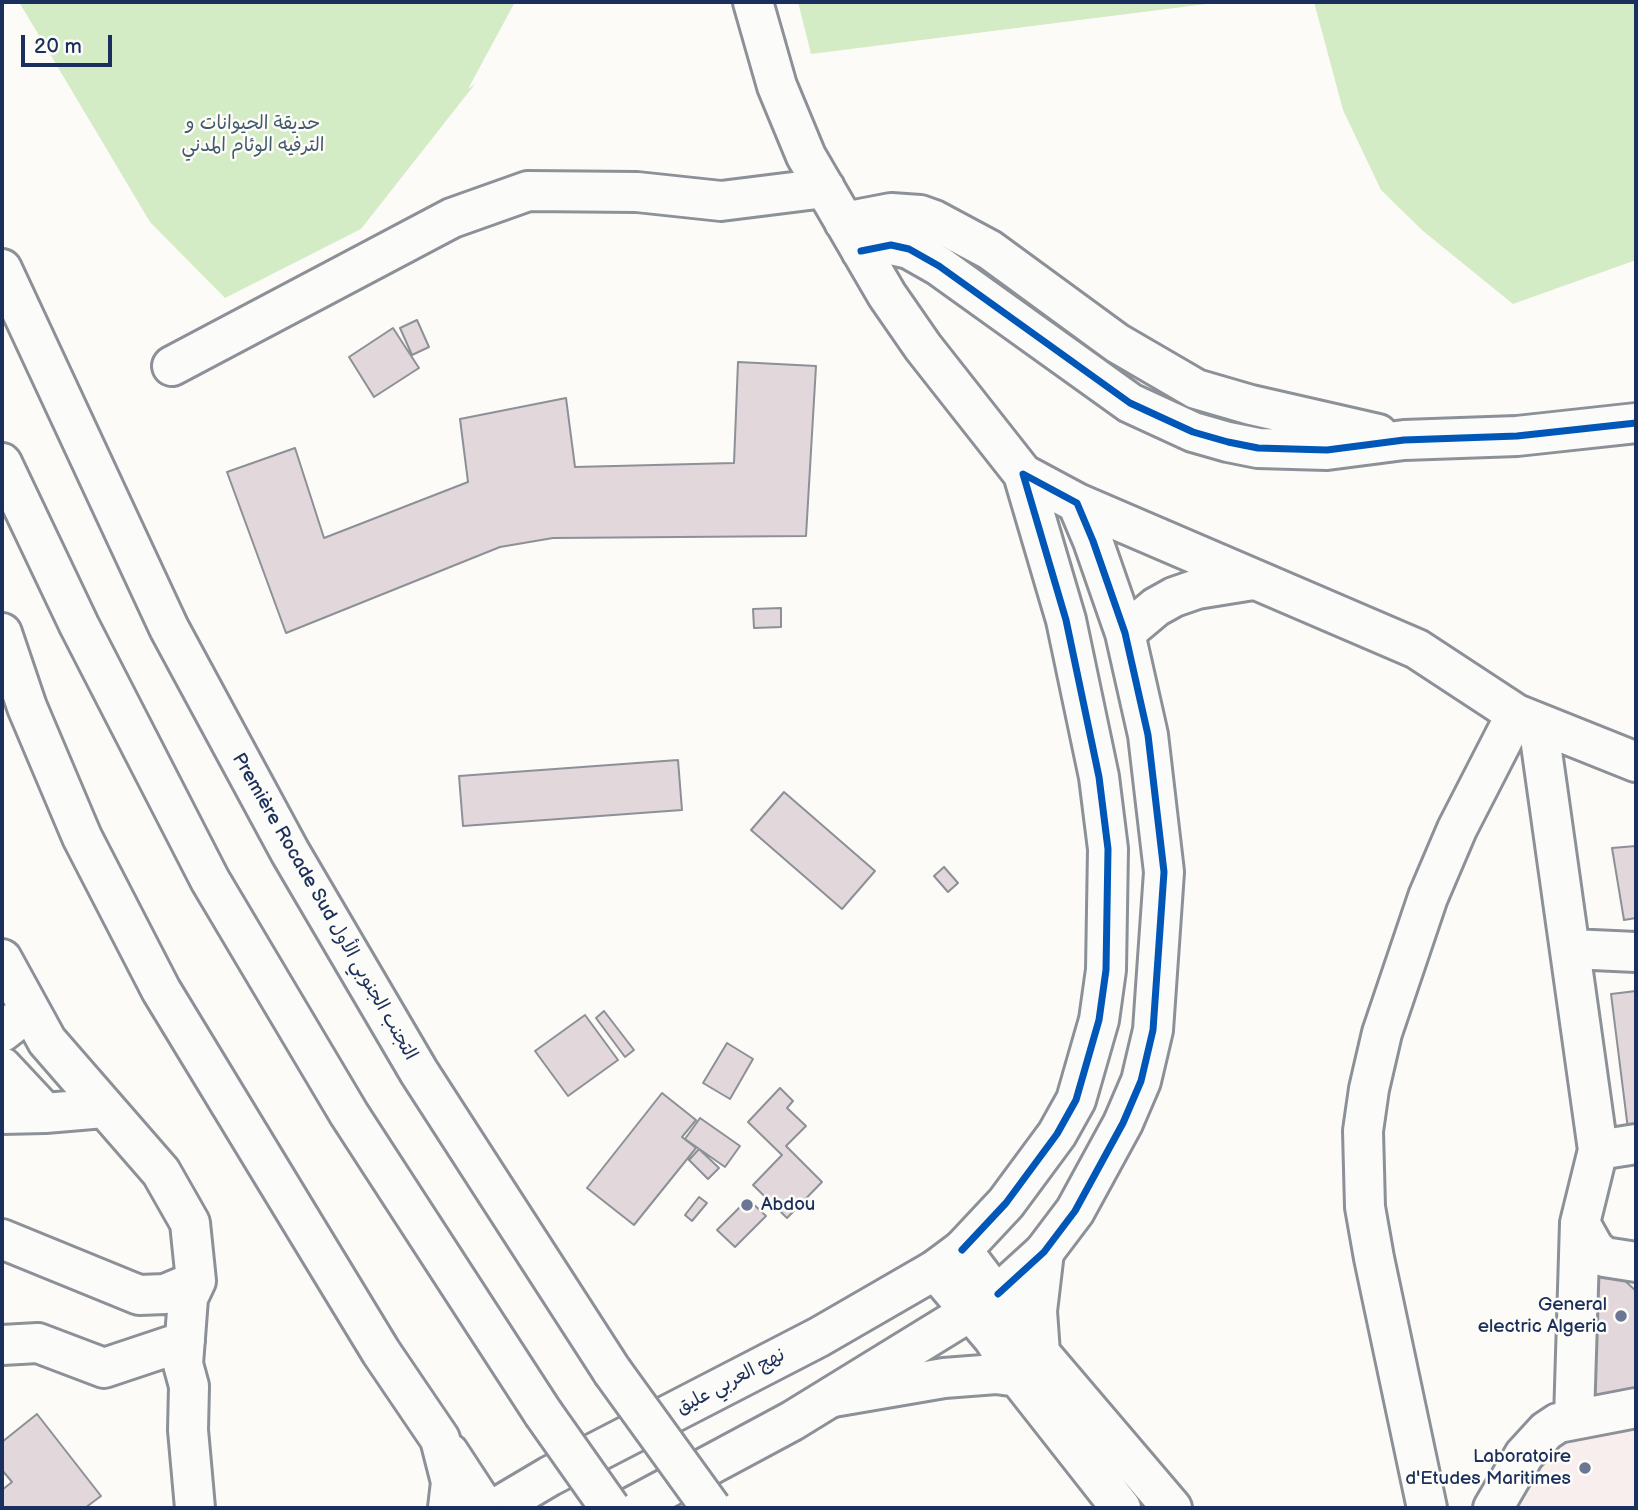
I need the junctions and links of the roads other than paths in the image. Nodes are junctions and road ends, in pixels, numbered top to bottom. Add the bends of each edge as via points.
1 (753, 2) edge
2 (825, 188) junction
3 (853, 237) junction
4 (2, 269) edge
5 (173, 366) dead end
6 (1636, 423) edge
7 (2, 463) edge
8 (1023, 474) junction
9 (1077, 503) junction
10 (1253, 580) junction
11 (2, 633) edge
12 (1125, 633) junction
13 (1527, 719) junction
14 (1636, 762) edge
15 (1571, 949) junction
16 (1636, 952) edge
17 (2, 959) edge
18 (16, 1021) edge
19 (2, 1067) edge
20 (104, 1108) junction
21 (2, 1114) edge
22 (45, 1114) junction
23 (1636, 1144) edge
24 (1598, 1150) junction
25 (1580, 1223) junction
26 (2, 1239) edge
27 (1044, 1252) junction
28 (949, 1260) junction
29 (1636, 1262) edge
30 (197, 1281) junction
31 (984, 1303) junction
32 (10, 1349) edge
33 (184, 1352) junction
34 (1029, 1365) junction
35 (833, 1397) junction
36 (1636, 1408) edge
37 (1574, 1419) junction
38 (440, 1439) junction
39 (175, 1508) edge
40 (195, 1508) edge
41 (448, 1508) edge
42 (485, 1508) edge
43 (496, 1508) edge
44 (610, 1508) edge
45 (629, 1508) edge
46 (711, 1508) edge
47 (1121, 1508) edge
48 (1172, 1508) edge
49 (1427, 1508) edge
50 (1493, 1508) edge

1 - 2 main road via 777,86 806,156
2 - 3 main road
2 - 5 main road via 721,201 637,192 528,191 452,218
3 - 6 main road via 922,256 1130,402 1193,432 1238,444 1327,450
3 - 8 main road via 951,386
4 - 46 main road, Première Rocade Sud التجنب الجنوبي الأول, bridge via 169,628 283,840 419,1072 612,1371
7 - 44 main road, bridge via 210,880 356,1125
8 - 9 main road
8 - 28 main road, نهج العربي عليق via 1066,620 1099,777 1108,849 1106,970 1099,1020 1076,1100 1006,1203
9 - 10 main road
9 - 12 main road
10 - 12 main road via 1174,597
10 - 13 main road via 1417,649
11 - 38 main road via 76,825 161,990 381,1352
12 - 27 main road via 1148,735 1164,872 1153,1030 1141,1081 1124,1123 1075,1211
13 - 14 main road
13 - 15 main road
13 - 49 main road via 1457,829 1428,897 1368,1088 1363,1131 1365,1207
15 - 16 main road
15 - 24 main road
17 - 18 main road
18 - 20 main road via 54,1050
19 - 22 main road
20 - 22 main road
20 - 30 main road via 161,1172 184,1210 193,1233
21 - 22 main road
23 - 24 main road
24 - 25 main road
25 - 29 main road via 1604,1257
25 - 37 main road
26 - 30 main road via 139,1295 165,1294
27 - 31 main road
27 - 34 main road
28 - 31 main road
28 - 43 main road, نهج العربي عليق via 818,1336
30 - 33 main road via 188,1298
31 - 34 main road
31 - 35 main road
32 - 33 main road via 51,1347 104,1368
33 - 39 main road via 172,1392
33 - 40 main road
34 - 35 main road via 996,1374
34 - 47 main road
34 - 48 main road
35 - 45 main road
36 - 37 main road
37 - 50 main road via 1546,1431 1524,1455
38 - 41 main road via 451,1482
38 - 42 main road

